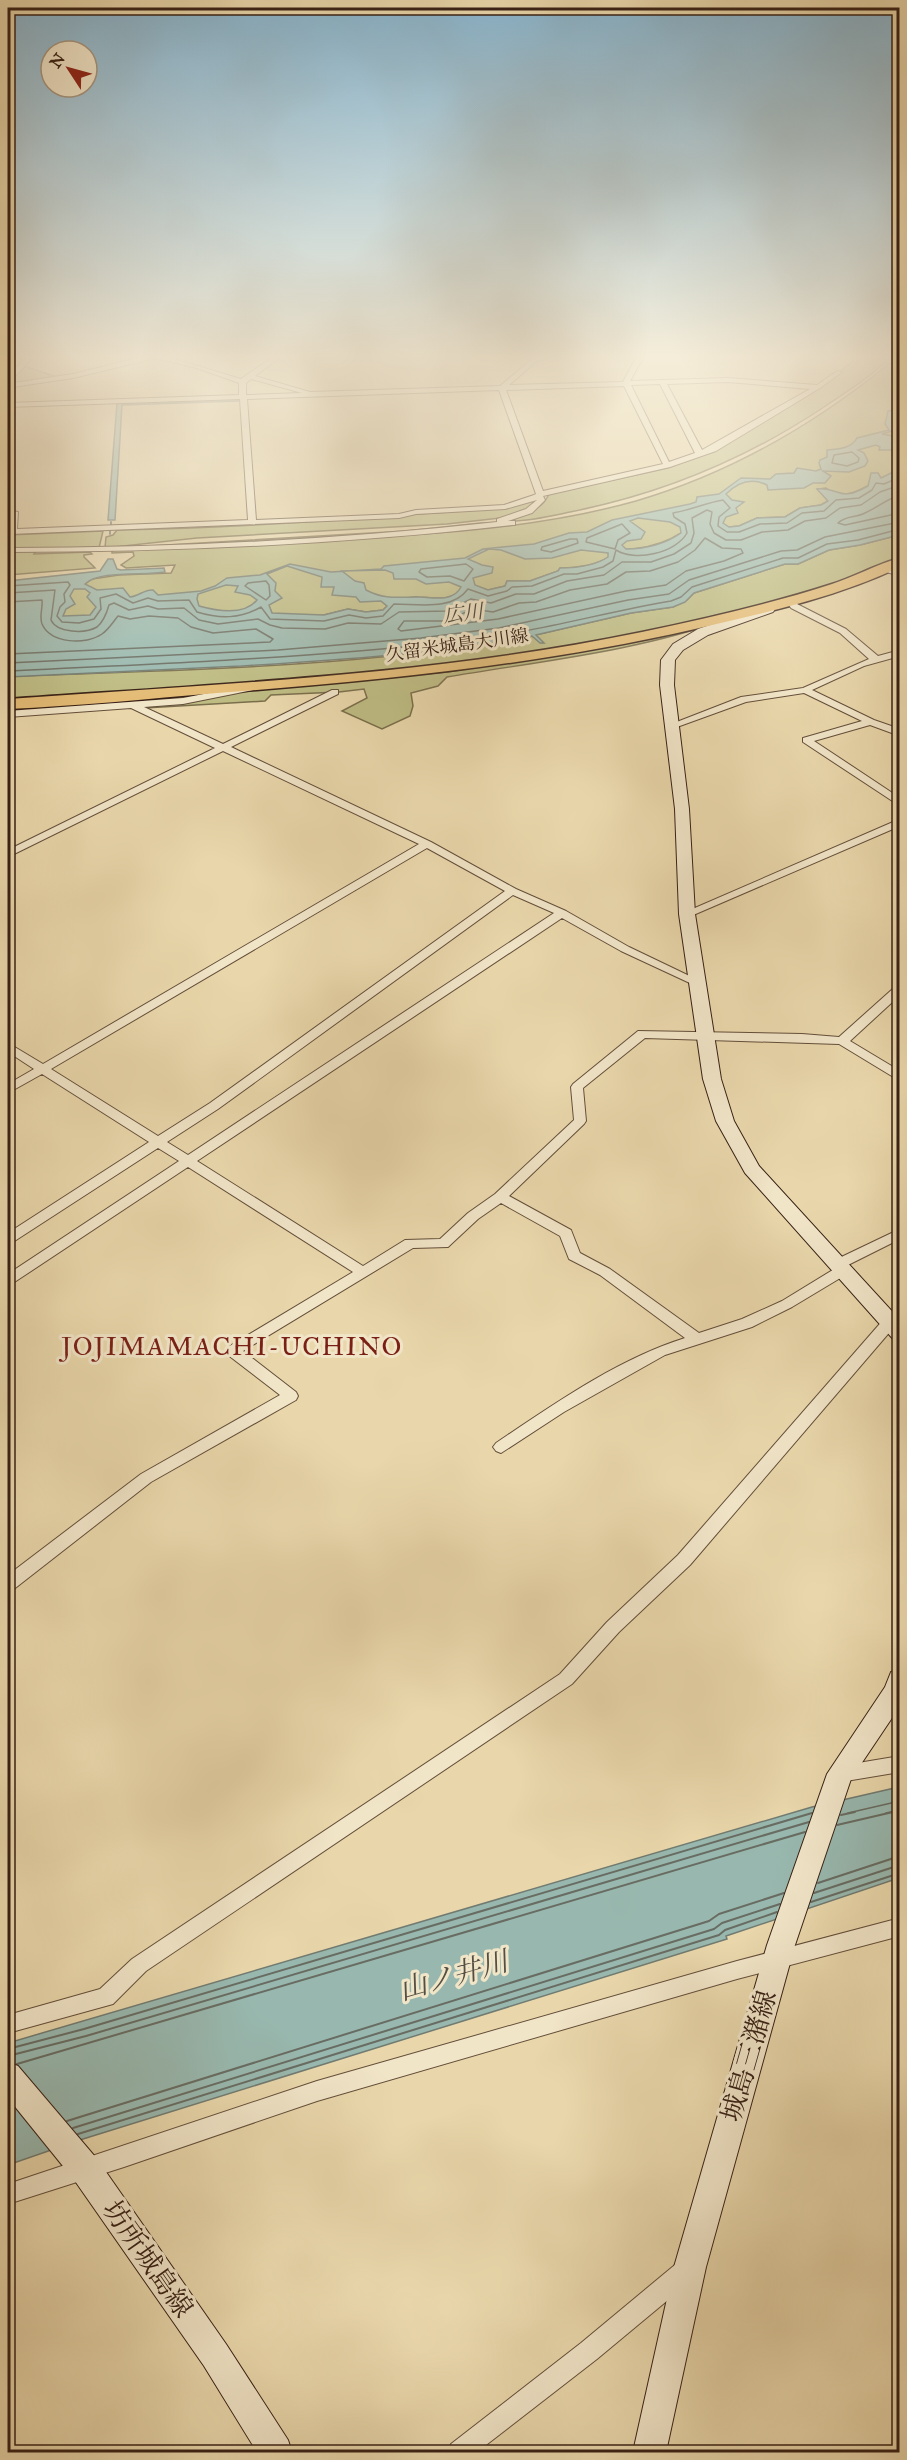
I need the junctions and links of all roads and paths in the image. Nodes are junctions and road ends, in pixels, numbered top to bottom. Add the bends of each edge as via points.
1 (248, 469) edge
2 (530, 469) edge
3 (651, 469) edge
4 (539, 495) junction
5 (8, 512) edge
6 (498, 521) junction
7 (252, 522) junction
8 (128, 548) junction
9 (8, 550) edge
10 (900, 562) edge
11 (893, 572) edge
12 (790, 602) junction
13 (900, 653) edge
14 (876, 659) junction
15 (258, 685) junction
16 (805, 690) junction
17 (334, 692) dead end
18 (8, 704) edge
19 (133, 705) junction
20 (8, 714) edge
21 (871, 722) junction
22 (674, 725) junction
23 (900, 733) edge
24 (222, 748) junction
25 (900, 803) edge
26 (900, 822) edge
27 (427, 844) junction
28 (8, 854) edge
29 (512, 891) junction
30 (562, 913) junction
31 (687, 914) junction
32 (696, 982) junction
33 (900, 988) edge
34 (706, 1036) junction
35 (842, 1041) junction
36 (8, 1047) edge
37 (42, 1069) junction
38 (900, 1077) edge
39 (8, 1089) edge
40 (161, 1143) junction
41 (187, 1160) junction
42 (500, 1197) junction
43 (900, 1233) edge
44 (8, 1239) edge
45 (840, 1267) junction
46 (363, 1272) junction
47 (8, 1280) edge
48 (894, 1329) edge
49 (697, 1339) junction
50 (501, 1447) dead end
51 (8, 1584) edge
52 (900, 1679) edge
53 (900, 1764) edge
54 (840, 1774) junction
55 (900, 1927) edge
56 (779, 1952) junction
57 (8, 2024) edge
58 (8, 2076) edge
59 (81, 2164) junction
60 (8, 2194) edge
61 (690, 2267) junction
62 (465, 2447) edge
63 (276, 2452) edge
64 (649, 2452) edge

1 - 7 street
2 - 4 street
3 - 4 street
4 - 6 street via 537,506
4 - 7 street via 505,507
5 - 7 street via 14,512 13,532
6 - 8 street via 163,542
6 - 8 street via 512,523 400,535
8 - 9 street
10 - 11 main road, 久留米城島大川線
11 - 12 main road, 久留米城島大川線
12 - 14 street via 849,635
12 - 15 main road, 久留米城島大川線 via 680,628 492,662
12 - 22 street via 704,632 678,647 668,660 667,685
13 - 14 street
14 - 16 street
15 - 18 main road, 久留米城島大川線
15 - 19 street via 183,701
16 - 21 street
16 - 22 street via 744,699
17 - 24 street
19 - 20 street
19 - 24 street
21 - 23 street
21 - 25 street via 807,740
22 - 31 street
24 - 27 street
24 - 28 street
26 - 31 street
27 - 29 street
27 - 37 street
29 - 30 street
29 - 40 street
30 - 32 street via 625,949
30 - 41 street
31 - 32 street
32 - 34 street
33 - 35 street
34 - 35 street
34 - 42 street via 642,1034 577,1087 580,1121
34 - 45 street via 718,1103 737,1145 772,1193
35 - 38 street
36 - 37 street
37 - 39 street
37 - 40 street
40 - 41 street
40 - 44 street
41 - 46 street
41 - 47 street
42 - 46 street via 444,1244 410,1243
42 - 49 street via 566,1233 574,1256 605,1272
43 - 45 street
45 - 48 street
45 - 49 street via 788,1304
46 - 51 street via 233,1351 291,1396 146,1478
48 - 57 street via 684,1560 566,1678 139,1965 106,1997
49 - 50 street via 660,1351 559,1408
52 - 54 street, 城島三潴線
53 - 54 street
54 - 56 street, 城島三潴線
55 - 56 street
56 - 59 street
56 - 61 street, 城島三潴線
58 - 59 street, 坊所城島線
59 - 60 street
59 - 63 street, 坊所城島線 via 215,2355
61 - 62 street
61 - 64 street, 城島三潴線

